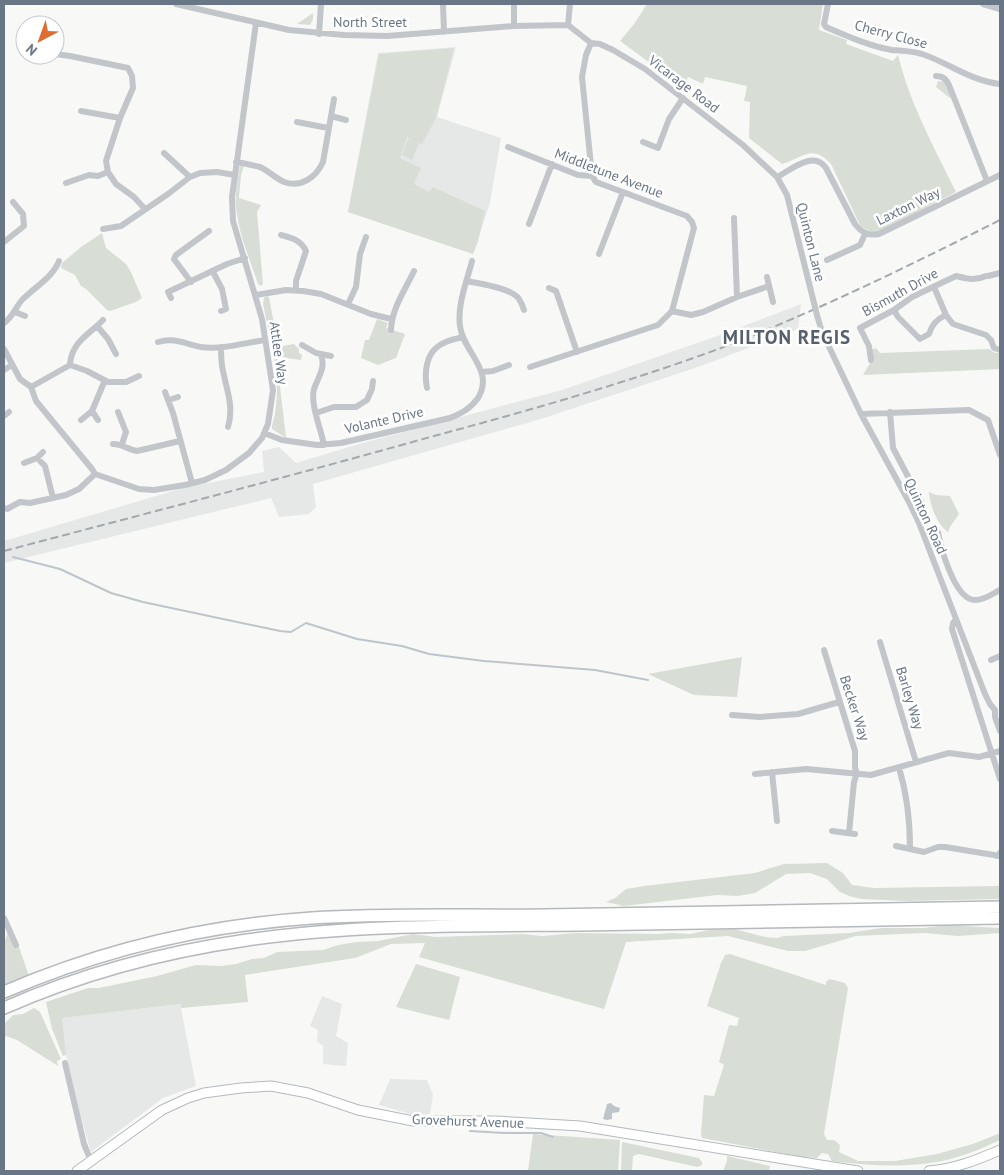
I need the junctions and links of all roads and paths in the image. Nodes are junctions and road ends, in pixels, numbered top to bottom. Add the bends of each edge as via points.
1 (176, 4) edge
2 (321, 4) edge
3 (443, 4) edge
4 (514, 4) edge
5 (570, 4) edge
6 (828, 4) edge
7 (986, 4) edge
8 (1000, 9) edge
9 (256, 23) junction
10 (568, 25) junction
11 (514, 26) junction
12 (444, 32) junction
13 (319, 34) junction
14 (592, 43) junction
15 (65, 55) edge
16 (936, 76) dead end
17 (1000, 84) edge
18 (682, 98) junction
19 (334, 99) dead end
20 (81, 111) dead end
21 (332, 116) junction
22 (120, 118) junction
23 (346, 120) dead end
24 (298, 122) dead end
25 (328, 128) junction
26 (643, 142) dead end
27 (508, 147) dead end
28 (164, 153) dead end
29 (236, 162) junction
30 (552, 164) junction
31 (108, 172) junction
32 (235, 175) junction
33 (1000, 175) edge
34 (592, 176) junction
35 (190, 177) junction
36 (777, 177) junction
37 (987, 181) junction
38 (66, 183) dead end
39 (623, 192) junction
40 (13, 202) dead end
41 (19, 208) junction
42 (145, 209) junction
43 (12, 215) dead end
44 (734, 218) dead end
45 (528, 224) dead end
46 (103, 229) dead end
47 (210, 231) dead end
48 (865, 234) junction
49 (281, 235) dead end
50 (366, 237) dead end
51 (4, 242) edge
52 (599, 254) dead end
53 (245, 258) junction
54 (827, 260) dead end
55 (59, 261) dead end
56 (472, 261) dead end
57 (414, 271) dead end
58 (213, 272) junction
59 (1000, 273) edge
60 (767, 277) dead end
61 (467, 281) junction
62 (191, 282) junction
63 (769, 286) junction
64 (934, 287) junction
65 (549, 288) dead end
66 (296, 290) junction
67 (256, 295) junction
68 (737, 297) junction
69 (171, 298) dead end
70 (773, 302) dead end
71 (348, 304) junction
72 (524, 310) dead end
73 (894, 310) junction
74 (221, 311) dead end
75 (672, 311) junction
76 (15, 312) junction
77 (817, 315) joint
78 (946, 315) junction
79 (25, 316) dead end
80 (103, 320) dead end
81 (391, 320) junction
82 (4, 323) edge
83 (97, 326) junction
84 (391, 330) dead end
85 (463, 337) junction
86 (265, 340) junction
87 (158, 342) dead end
88 (302, 345) dead end
89 (221, 347) junction
90 (4, 349) edge
91 (1000, 350) edge
92 (577, 352) junction
93 (116, 354) dead end
94 (321, 355) junction
95 (331, 356) dead end
96 (871, 360) dead end
97 (12, 365) junction
98 (70, 365) junction
99 (509, 365) dead end
100 (530, 367) dead end
101 (4, 370) edge
102 (482, 372) junction
103 (139, 376) dead end
104 (104, 380) junction
105 (373, 381) dead end
106 (30, 387) junction
107 (427, 388) dead end
108 (165, 392) dead end
109 (178, 397) dead end
110 (169, 400) junction
111 (92, 412) junction
112 (118, 412) dead end
113 (890, 412) junction
114 (316, 413) junction
115 (861, 414) junction
116 (82, 420) dead end
117 (98, 420) dead end
118 (228, 427) dead end
119 (264, 433) junction
120 (180, 441) junction
121 (113, 444) dead end
122 (122, 444) junction
123 (324, 445) junction
124 (43, 452) dead end
125 (1000, 455) edge
126 (37, 458) junction
127 (24, 463) dead end
128 (95, 474) junction
129 (192, 483) junction
130 (52, 498) junction
131 (922, 499) dead end
132 (4, 508) edge
133 (940, 535) dead end
134 (1000, 590) edge
135 (976, 600) junction
136 (983, 606) dead end
137 (956, 619) junction
138 (880, 642) dead end
139 (824, 650) dead end
140 (1000, 656) edge
141 (991, 660) dead end
142 (839, 702) junction
143 (998, 709) edge
144 (732, 715) dead end
145 (1000, 731) edge
146 (1000, 751) edge
147 (993, 753) junction
148 (916, 762) junction
149 (898, 768) junction
150 (772, 772) junction
151 (857, 773) junction
152 (755, 774) dead end
153 (1000, 779) edge
154 (777, 821) dead end
155 (832, 831) dead end
156 (896, 846) dead end
157 (910, 849) junction
158 (1000, 853) edge
159 (1000, 907) edge
160 (4, 918) edge
161 (1000, 918) edge
162 (16, 945) dead end
163 (4, 992) edge
164 (4, 1008) edge
165 (64, 1063) dead end
166 (1000, 1150) edge
167 (92, 1161) junction
168 (805, 1168) edge
169 (77, 1171) edge
170 (858, 1171) edge
171 (928, 1171) edge

1 - 9 street, North Street
2 - 13 street
3 - 12 street
4 - 11 street
5 - 10 street
6 - 17 street, Cherry Close via 826,27 882,48 923,54 961,73
7 - 8 street
9 - 13 street, North Street
9 - 29 street, Attlee Way
10 - 11 street, North Street
10 - 14 street, Vicarage Road
11 - 12 street, North Street
12 - 13 street, North Street via 381,36
14 - 18 street, Vicarage Road via 621,54
14 - 34 street via 582,77
15 - 22 street via 128,68 133,88
16 - 37 street via 941,76 949,85
18 - 26 street via 669,119 658,148
18 - 36 street, Vicarage Road
19 - 21 street
20 - 22 street
21 - 23 street
21 - 25 street
22 - 31 street via 106,162
24 - 25 street
25 - 29 street via 323,162 319,171 306,181 285,182 260,167
27 - 30 street, Middletune Avenue
28 - 35 street
29 - 32 street, Attlee Way
30 - 34 street, Middletune Avenue via 578,175
30 - 45 street
31 - 38 street
31 - 42 street via 116,184
32 - 35 street via 210,172
32 - 53 street, Attlee Way via 233,221
33 - 37 street, Laxton Way
34 - 39 street, Middletune Avenue via 596,182
35 - 42 street
36 - 48 street, Laxton Way via 804,162 816,159 821,162 855,224
36 - 77 street, Quinton Lane, bridge via 787,195
37 - 48 street, Laxton Way via 879,234
39 - 52 street
39 - 75 street, Middletune Avenue via 686,216 692,222 692,239
40 - 41 street
41 - 43 street
41 - 51 street via 24,219 23,228
42 - 46 street via 120,226
44 - 68 street
47 - 62 street via 174,259
48 - 54 street via 860,245
49 - 66 street via 298,240 306,251
50 - 71 street via 360,254 358,280
53 - 58 street
53 - 67 street, Attlee Way
55 - 76 street via 56,269 16,306
56 - 61 street
57 - 81 street
58 - 62 street
58 - 74 street via 222,289 226,309
59 - 64 street, Bismuth Drive via 977,280 956,276
60 - 63 street
61 - 72 street via 518,297
61 - 85 street via 460,315
62 - 69 street via 168,292
63 - 68 street
63 - 70 street
64 - 73 street, Bismuth Drive
64 - 78 street
65 - 92 street via 556,291
66 - 67 street
66 - 71 street via 322,294
67 - 86 street, Attlee Way
68 - 75 street via 692,315
71 - 81 street
73 - 78 street via 920,338 929,334 938,319
73 - 96 street, Bismuth Drive via 860,328 869,346
75 - 92 street via 658,325
76 - 79 street
76 - 82 street
77 - 115 street, Quinton Road
78 - 91 street via 953,324 986,335 994,348
80 - 83 street
81 - 84 street
83 - 93 street
83 - 98 street via 77,343
85 - 102 street
85 - 107 street via 432,351 426,368
86 - 89 street
86 - 119 street, Attlee Way via 273,390
87 - 89 street via 183,341 201,347
88 - 94 street
89 - 118 street via 234,417
90 - 97 street
92 - 100 street
94 - 95 street
94 - 114 street via 324,362 319,380 311,388
97 - 101 street
97 - 106 street via 20,379
98 - 104 street
98 - 106 street
99 - 102 street
102 - 123 street, Volante Drive via 484,383 481,392 464,412 409,428
103 - 104 street via 119,382
104 - 111 street
105 - 114 street via 367,400 356,407 334,407
106 - 128 street via 36,401
108 - 110 street
109 - 110 street
110 - 120 street
111 - 116 street
111 - 117 street
112 - 122 street via 126,432
113 - 115 street
113 - 125 street via 969,410 988,420
113 - 131 street via 893,448
114 - 123 street
115 - 137 street, Quinton Road via 909,502
119 - 123 street, Volante Drive via 301,444
119 - 129 street, Attlee Way via 239,462 205,480
120 - 122 street via 137,451
120 - 129 street
121 - 122 street
124 - 126 street
126 - 127 street
126 - 130 street via 45,466
128 - 129 street, Attlee Way via 140,489 154,490
128 - 130 street via 79,489
130 - 132 street via 20,502
133 - 135 street via 956,586 968,599
134 - 135 street
135 - 136 street
137 - 143 street, Quinton Road via 988,699
137 - 147 street via 952,629
138 - 148 street, Barley Way
139 - 142 street, Becker Way
140 - 141 street
142 - 144 street via 798,714
142 - 151 street, Becker Way via 856,751
143 - 145 street, Quinton Road via 995,717
146 - 147 street
147 - 148 street via 979,757 954,752
147 - 153 street
148 - 149 street
149 - 151 street via 871,775
149 - 157 street via 904,786
150 - 151 street via 806,769
150 - 152 street
150 - 154 street
151 - 155 street, Becker Way via 852,834
156 - 157 street
157 - 158 street via 924,852 945,847 998,856
159 - 163 highway via 312,918 206,931 140,946 62,969
160 - 162 street
161 - 164 highway via 444,927 302,933 209,946 138,961
165 - 167 street via 84,1144
166 - 171 street via 975,1161
167 - 168 street, Grovehurst Avenue via 154,1115 176,1103 218,1091 271,1086 413,1121 580,1126 718,1148
167 - 169 street, Grovehurst Avenue
168 - 170 street, Grovehurst Avenue

